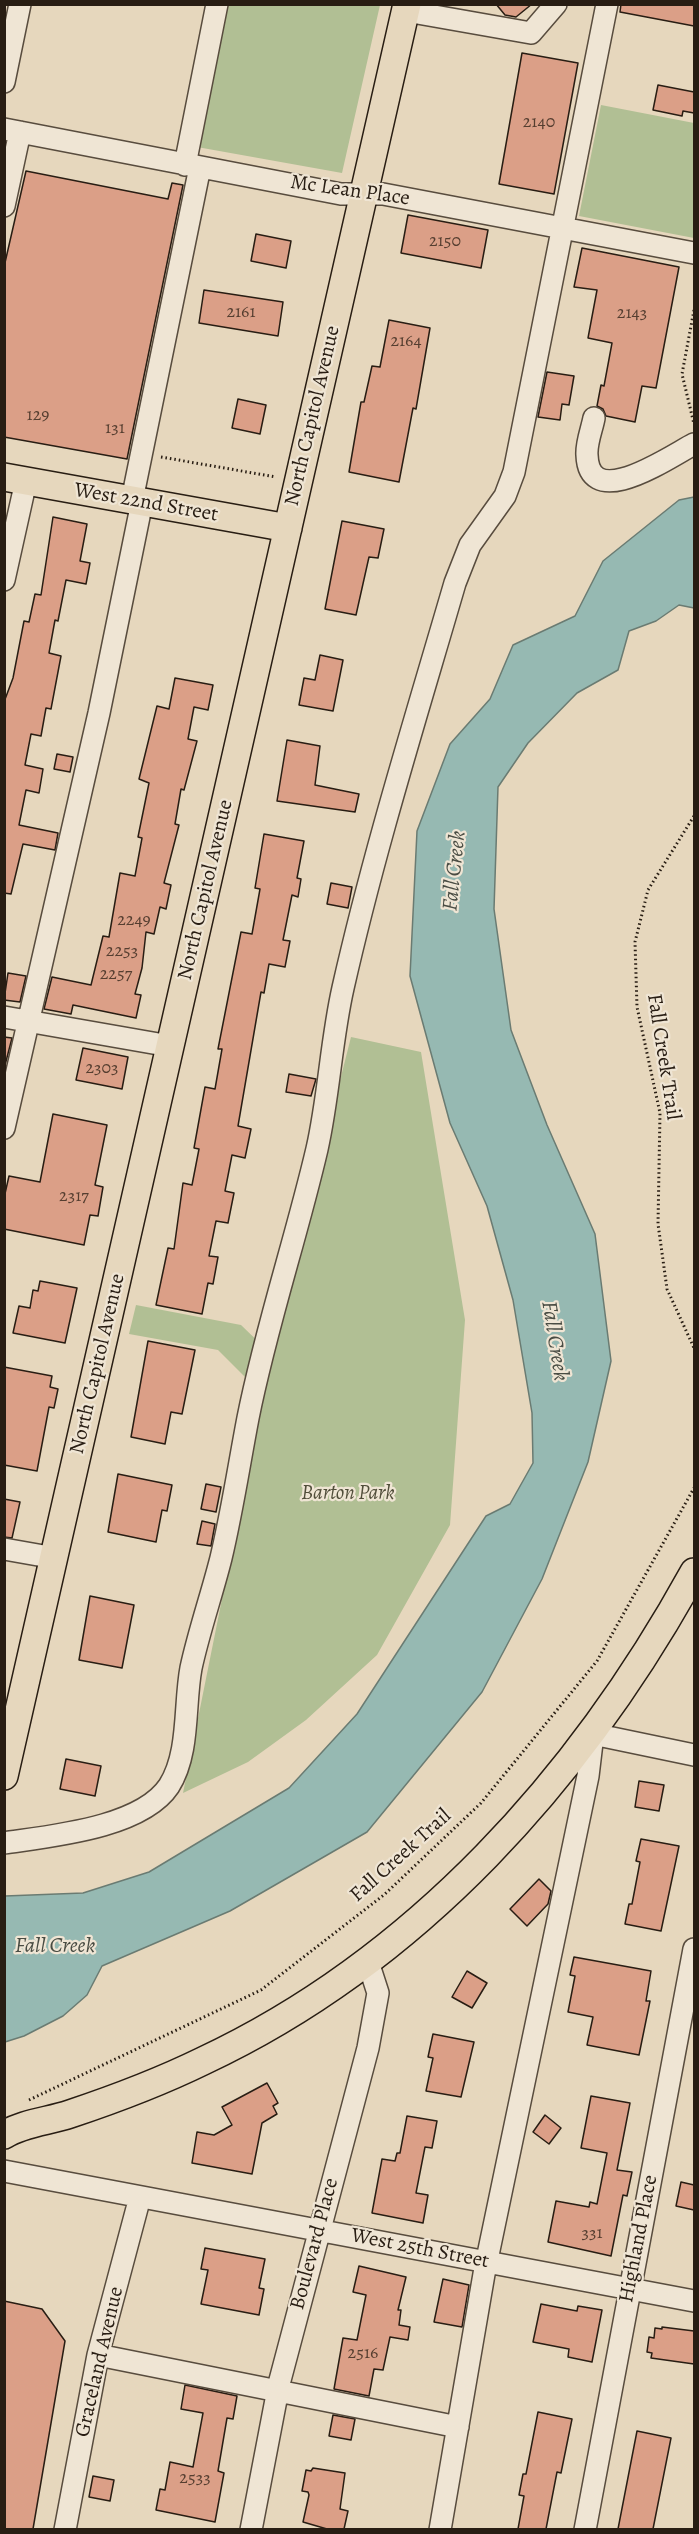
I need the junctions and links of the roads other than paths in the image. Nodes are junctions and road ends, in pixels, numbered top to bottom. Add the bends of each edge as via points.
1 (20, 4) edge
2 (217, 4) edge
3 (556, 4) edge
4 (607, 4) edge
5 (406, 8) edge
6 (4, 82) edge
7 (12, 131) edge
8 (193, 166) junction
9 (363, 194) junction
10 (4, 206) edge
11 (563, 227) junction
12 (694, 253) edge
13 (594, 418) dead end
14 (694, 444) edge
15 (15, 479) edge
16 (137, 501) junction
17 (288, 528) junction
18 (4, 580) edge
19 (4, 1017) edge
20 (30, 1022) junction
21 (170, 1046) junction
22 (4, 1128) edge
23 (4, 1549) edge
24 (55, 1558) junction
25 (694, 1572) edge
26 (593, 1734) junction
27 (694, 1755) edge
28 (4, 1776) edge
29 (4, 1843) edge
30 (694, 1949) edge
31 (368, 1962) junction
32 (6, 2133) edge
33 (4, 2171) edge
34 (140, 2197) junction
35 (318, 2230) junction
36 (486, 2262) junction
37 (629, 2289) junction
38 (694, 2301) edge
39 (98, 2355) junction
40 (278, 2390) junction
41 (458, 2427) junction
42 (65, 2529) edge
43 (251, 2529) edge
44 (440, 2529) edge
45 (585, 2529) edge

1 - 6 street
2 - 8 street
3 - 5 street via 531,33
4 - 11 street
5 - 9 main road, North Capitol Avenue
7 - 8 street, Mc Lean Place
7 - 10 street
8 - 9 street, Mc Lean Place via 341,194
8 - 16 street via 141,454
9 - 11 street, Mc Lean Place via 388,195
9 - 17 main road, North Capitol Avenue
11 - 12 street, Mc Lean Place
11 - 29 street via 514,472 505,496 470,544 458,574 383,827 341,999 317,1149 274,1307 223,1546 192,1664 177,1770 165,1790 132,1815
13 - 14 street via 587,455 591,469 600,478 619,482
15 - 16 main road, West 22nd Street
15 - 18 street
16 - 17 main road, West 22nd Street
16 - 20 street via 99,713
17 - 21 main road, North Capitol Avenue
19 - 20 street
20 - 21 street
20 - 22 street
21 - 24 main road, North Capitol Avenue
23 - 24 street
24 - 28 main road, North Capitol Avenue
25 - 26 main road via 643,1660
26 - 27 street
26 - 31 main road via 496,1847
26 - 36 street via 588,1776
30 - 37 street, Highland Place
31 - 32 main road via 277,2022 204,2061 98,2105
31 - 35 street, Boulevard Place via 378,1993 368,2048
33 - 34 street, West 25th Street
34 - 35 street, West 25th Street
34 - 39 street, Graceland Avenue
35 - 36 street, West 25th Street
35 - 40 street, Boulevard Place
36 - 37 street, West 25th Street
36 - 41 street
37 - 38 street, West 25th Street
37 - 45 street, Highland Place
39 - 40 street
39 - 42 street, Graceland Avenue
40 - 41 street
40 - 43 street, Boulevard Place
41 - 44 street

